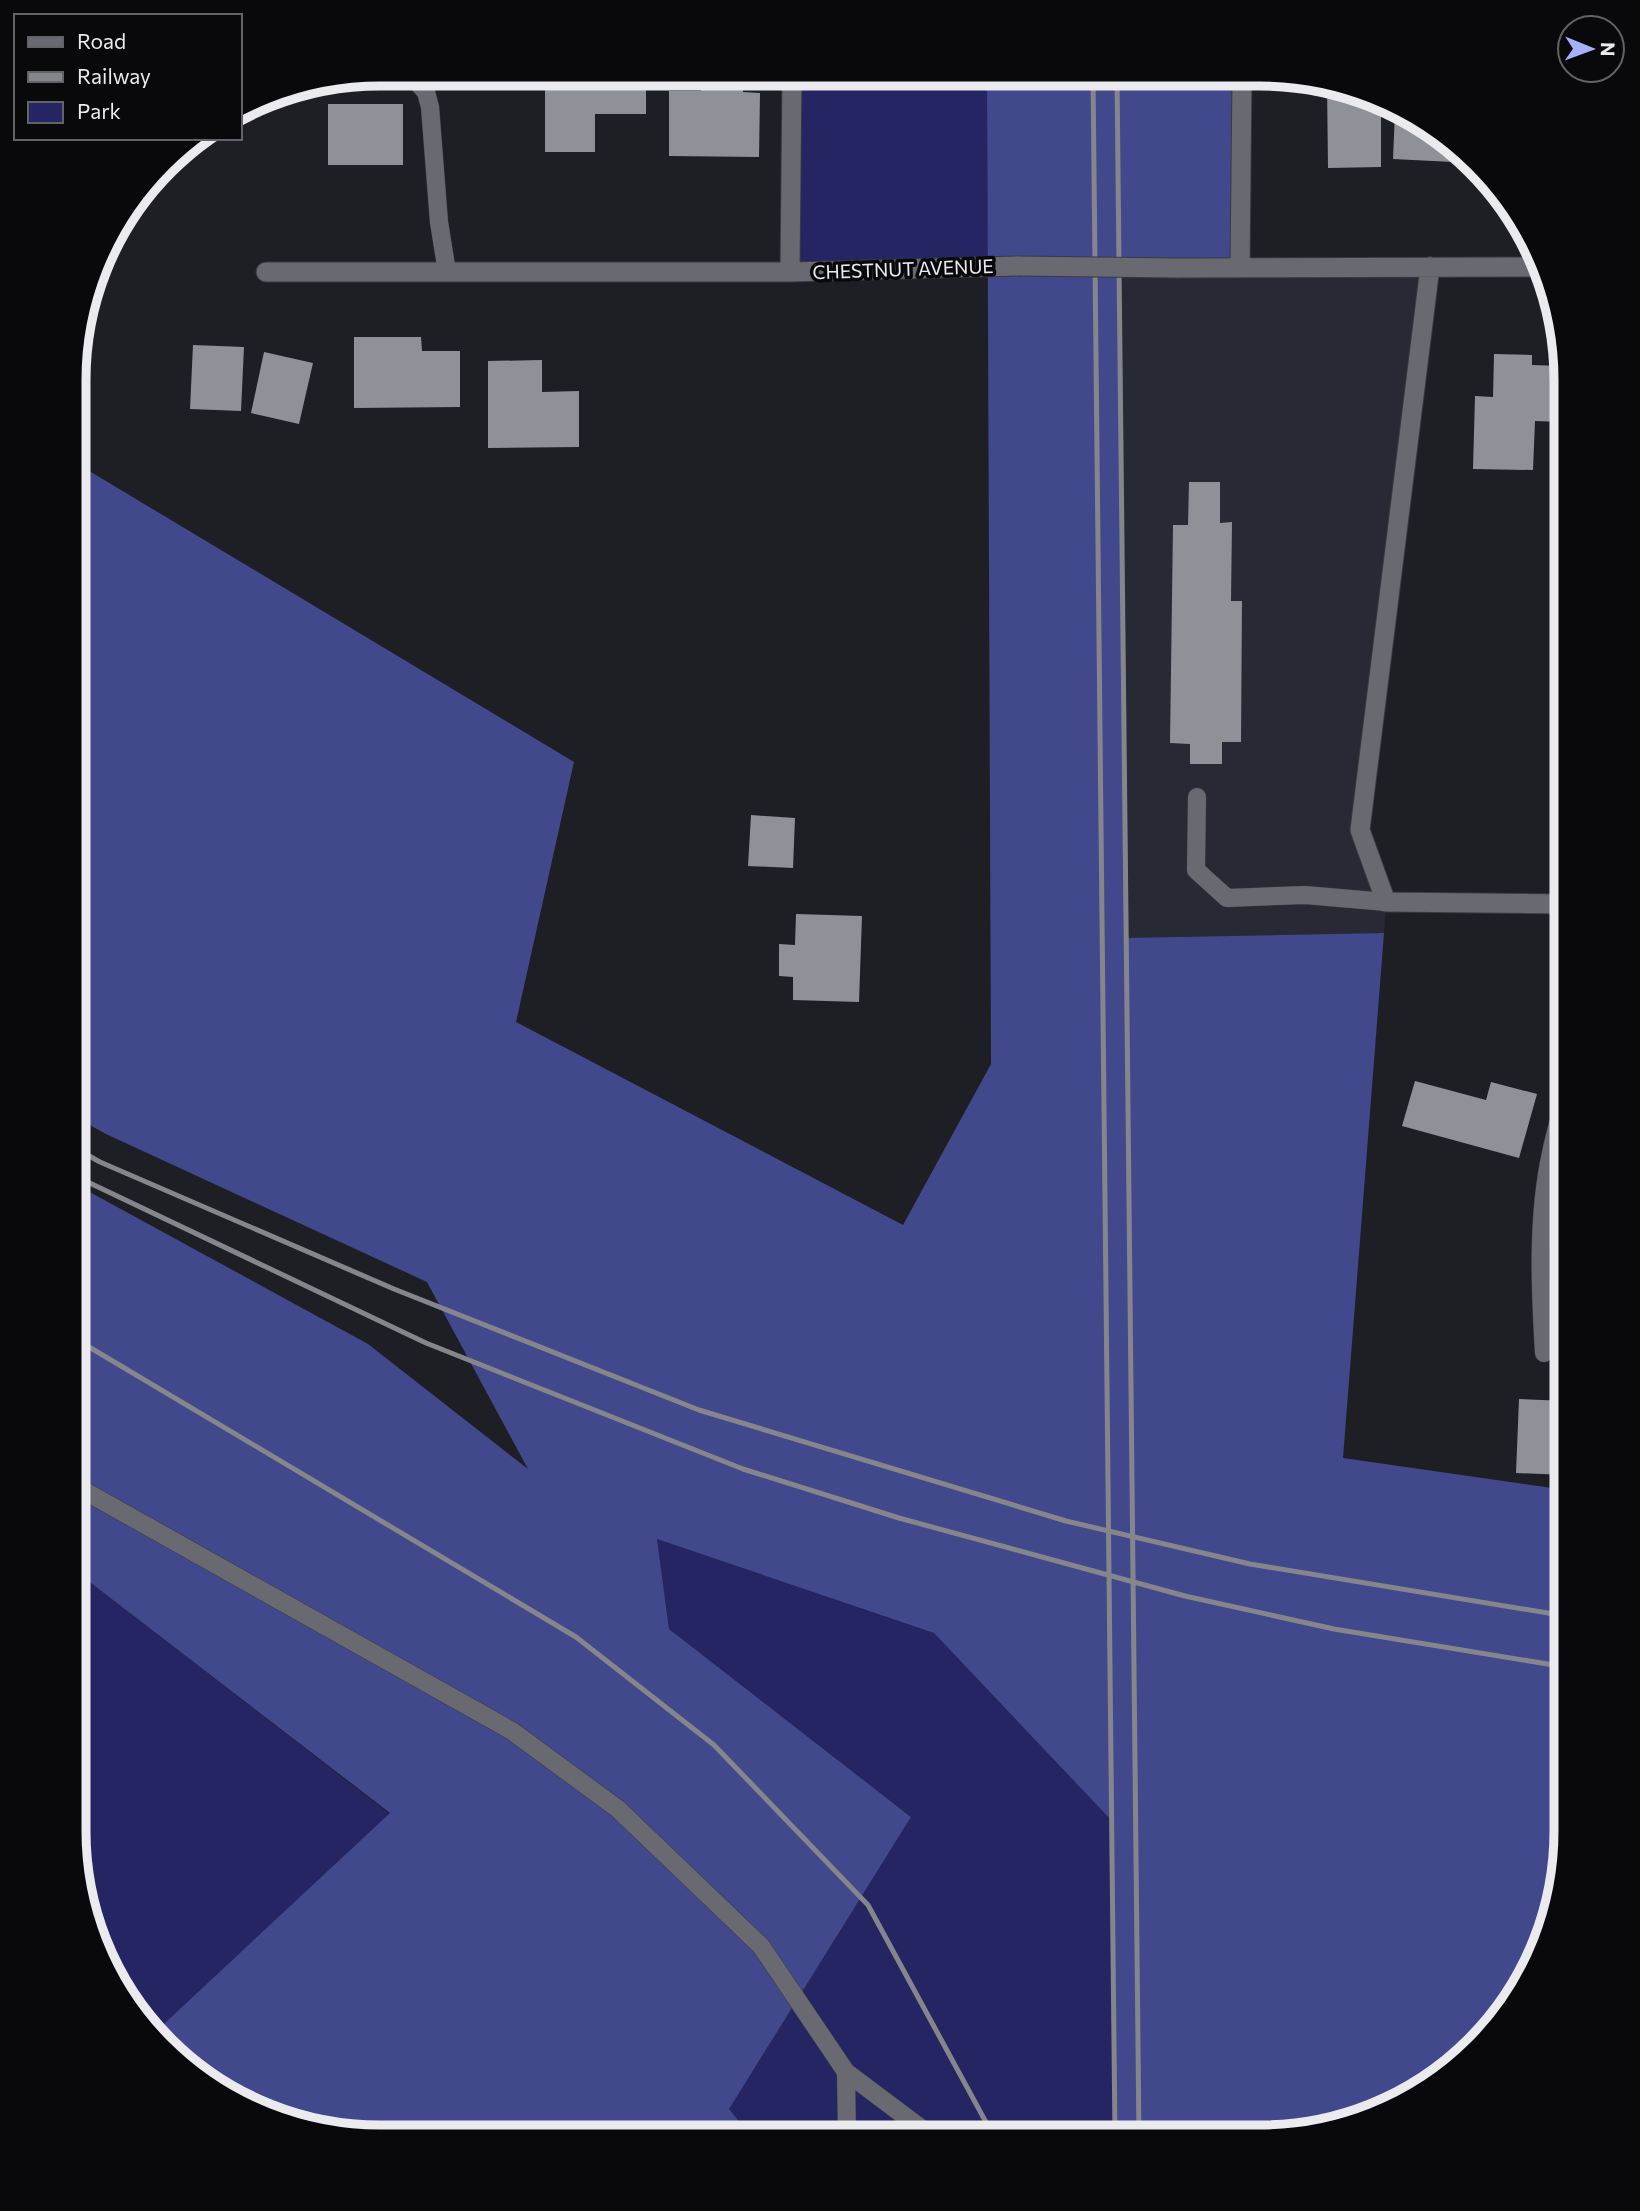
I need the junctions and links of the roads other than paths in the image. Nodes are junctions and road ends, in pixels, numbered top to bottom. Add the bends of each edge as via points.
1 (421, 86) edge
2 (792, 86) edge
3 (1242, 86) edge
4 (1240, 267) junction
5 (1430, 267) junction
6 (1532, 267) edge
7 (266, 272) dead end
8 (447, 272) junction
9 (790, 272) junction
10 (1197, 797) dead end
11 (1387, 902) junction
12 (1554, 904) edge
13 (1554, 1139) edge
14 (1544, 1353) dead end
15 (86, 1492) edge
16 (846, 2072) junction
17 (847, 2125) edge
18 (917, 2125) edge

1 - 8 lane via 429,107
2 - 9 street
3 - 4 street
4 - 5 street, CHESTNUT AVENUE
4 - 9 street, CHESTNUT AVENUE, bridge
5 - 6 street, CHESTNUT AVENUE
5 - 11 street via 1360,830
7 - 8 street, CHESTNUT AVENUE
8 - 9 street, CHESTNUT AVENUE
10 - 11 lane via 1196,870 1227,898 1305,895
11 - 12 street
13 - 14 lane via 1543,1212
15 - 16 lane via 512,1731 618,1809 761,1946
16 - 17 lane
16 - 18 lane

